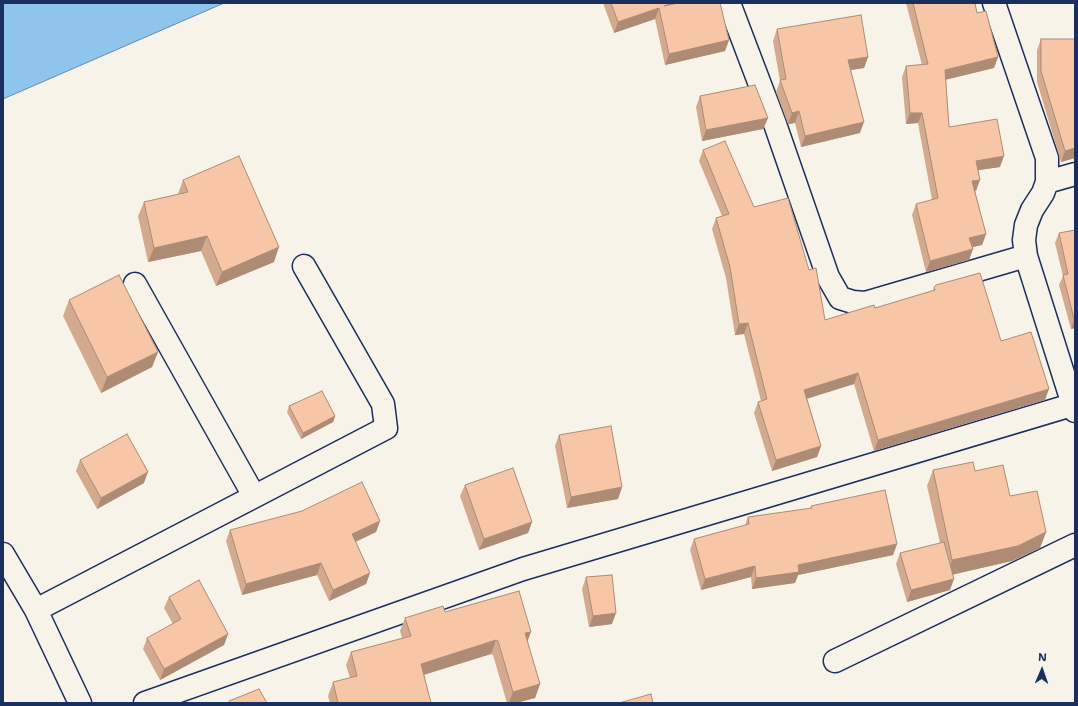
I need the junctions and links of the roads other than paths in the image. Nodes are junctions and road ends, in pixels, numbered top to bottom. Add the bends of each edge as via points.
1 (729, 3) edge
2 (994, 3) edge
3 (1075, 174) edge
4 (1047, 182) junction
5 (1026, 256) junction
6 (304, 266) dead end
7 (135, 284) dead end
8 (1074, 406) edge
9 (254, 496) junction
10 (1075, 545) edge
11 (3, 554) edge
12 (36, 610) junction
13 (834, 661) dead end
14 (80, 703) edge
15 (145, 703) edge

1 - 5 street via 775,124 828,277 840,298 865,303
2 - 4 street via 1044,146
3 - 4 street
4 - 5 street via 1026,225
5 - 8 street
6 - 9 street via 383,404 386,428
7 - 9 street
8 - 15 street via 523,569
9 - 12 street
10 - 13 street
11 - 12 street
12 - 14 street

